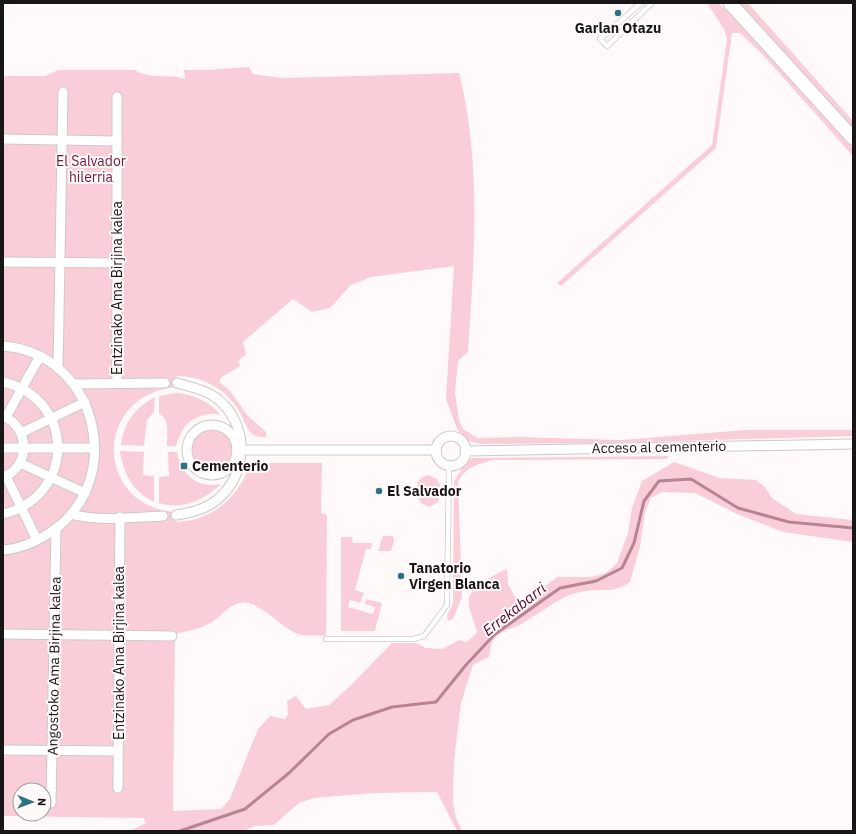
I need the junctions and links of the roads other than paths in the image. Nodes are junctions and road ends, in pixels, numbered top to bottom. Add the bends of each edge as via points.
1 (641, 3) edge
2 (652, 3) edge
3 (730, 3) edge
4 (63, 92) dead end
5 (118, 96) dead end
6 (853, 138) edge
7 (3, 139) edge
8 (62, 140) junction
9 (117, 141) junction
10 (3, 262) edge
11 (60, 263) junction
12 (117, 263) junction
13 (3, 346) edge
14 (40, 356) junction
15 (58, 369) junction
16 (3, 382) edge
17 (117, 383) junction
18 (164, 383) dead end
19 (177, 383) dead end
20 (73, 384) junction
21 (22, 388) junction
22 (85, 402) junction
23 (4, 417) edge
24 (51, 418) junction
25 (21, 432) junction
26 (853, 444) edge
27 (3, 448) edge
28 (24, 448) junction
29 (58, 448) junction
30 (95, 448) junction
31 (240, 450) junction
32 (436, 450) junction
33 (465, 451) junction
34 (20, 463) junction
35 (449, 465) junction
36 (5, 476) edge
37 (52, 478) junction
38 (85, 493) junction
39 (22, 508) junction
40 (3, 514) edge
41 (71, 514) junction
42 (176, 515) dead end
43 (163, 516) dead end
44 (120, 518) junction
45 (56, 528) junction
46 (37, 540) junction
47 (3, 550) edge
48 (3, 634) edge
49 (54, 635) junction
50 (119, 636) junction
51 (172, 636) dead end
52 (326, 640) dead end
53 (3, 750) edge
54 (52, 750) junction
55 (118, 751) junction
56 (51, 782) edge
57 (118, 788) dead end

1 - 2 lane via 600,39 607,46
3 - 6 main road
4 - 8 street
5 - 9 street, Entzinako Ama Birjina kalea
7 - 8 street
8 - 9 street
8 - 11 street
9 - 12 street, Entzinako Ama Birjina kalea
10 - 11 street
11 - 12 street
11 - 15 street
12 - 17 street, Entzinako Ama Birjina kalea
13 - 14 street via 26,350
14 - 15 street
14 - 21 street
15 - 20 street
16 - 21 street
17 - 18 street
17 - 20 street
19 - 31 street via 201,390 215,397 224,406 235,424 240,438
20 - 22 street
21 - 23 street
21 - 24 street via 39,401
22 - 24 street
22 - 30 street via 93,425
23 - 25 street via 12,421
24 - 25 street
24 - 29 street
25 - 28 street
26 - 33 street, Acceso al cementerio
27 - 28 street
28 - 29 street
28 - 34 street
29 - 30 street
29 - 37 street
30 - 38 street via 92,471
31 - 31 street via 231,433 223,427 213,425 203,426 195,432 189,440 187,449 188,459 194,468 211,476 229,469
31 - 32 street
31 - 42 street via 241,460 236,473 222,496 202,509
32 - 33 street via 443,438 453,436 462,441
32 - 35 street via 440,460
33 - 35 street via 461,462
34 - 36 street
34 - 37 street
35 - 52 lane via 447,605 424,636 412,640
36 - 39 street
37 - 38 street
37 - 39 street via 39,495
38 - 41 street
39 - 40 street
39 - 46 street
41 - 44 street via 82,517
41 - 45 street
43 - 44 street
44 - 50 street, Entzinako Ama Birjina kalea
45 - 46 street
45 - 49 street, Angostoko Ama Birjina kalea
46 - 47 street
48 - 49 street
49 - 50 street
49 - 54 street, Angostoko Ama Birjina kalea
50 - 51 street
50 - 55 street, Entzinako Ama Birjina kalea
53 - 54 street
54 - 55 street
54 - 56 street, Angostoko Ama Birjina kalea
55 - 57 street, Entzinako Ama Birjina kalea

